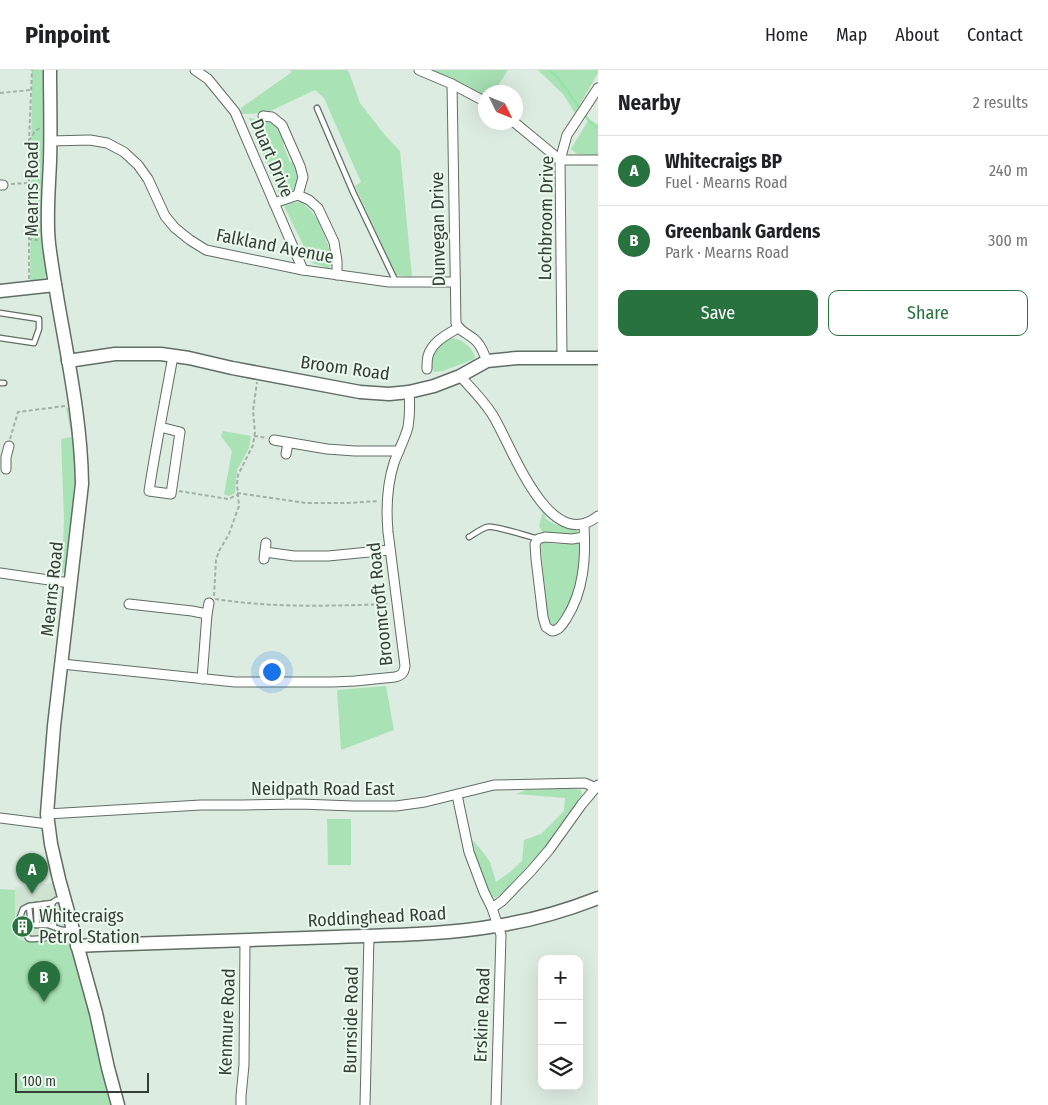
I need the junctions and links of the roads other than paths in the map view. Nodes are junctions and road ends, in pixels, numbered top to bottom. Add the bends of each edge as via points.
1 (50, 70) edge
2 (195, 70) edge
3 (420, 70) edge
4 (452, 84) junction
5 (598, 88) edge
6 (478, 98) edge
7 (318, 108) dead end
8 (263, 116) dead end
9 (523, 129) edge
10 (50, 141) junction
11 (560, 160) junction
12 (598, 160) edge
13 (298, 194) junction
14 (274, 202) junction
15 (303, 270) junction
16 (337, 275) junction
17 (396, 282) junction
18 (455, 282) junction
19 (55, 285) junction
20 (0, 291) edge
21 (0, 314) edge
22 (458, 328) junction
23 (0, 338) edge
24 (173, 356) junction
25 (562, 358) junction
26 (598, 358) edge
27 (68, 361) junction
28 (487, 361) junction
29 (427, 369) dead end
30 (460, 376) junction
31 (409, 392) junction
32 (160, 427) junction
33 (274, 440) road end
34 (288, 443) junction
35 (9, 446) road end
36 (399, 451) junction
37 (286, 454) dead end
38 (3, 456) edge
39 (6, 469) dead end
40 (598, 516) edge
41 (584, 525) junction
42 (469, 537) dead end
43 (584, 537) junction
44 (539, 539) junction
45 (390, 550) junction
46 (265, 551) dead end
47 (0, 573) edge
48 (70, 583) junction
49 (212, 601) road end
50 (129, 604) dead end
51 (207, 614) junction
52 (62, 664) junction
53 (202, 679) junction
54 (597, 786) edge
55 (457, 795) junction
56 (0, 818) edge
57 (48, 819) junction
58 (598, 898) edge
59 (58, 901) junction
60 (44, 904) junction
61 (36, 905) junction
62 (29, 906) junction
63 (492, 908) junction
64 (37, 925) junction
65 (45, 925) junction
66 (54, 926) junction
67 (497, 926) junction
68 (67, 930) junction
69 (369, 936) junction
70 (245, 940) junction
71 (77, 946) junction
72 (118, 1105) edge
73 (242, 1105) edge
74 (365, 1105) edge
75 (496, 1105) edge

1 - 10 street, Mearns Road
2 - 14 street, Duart Drive via 208,79 235,112
3 - 4 street
4 - 6 street
4 - 18 street, Dunvegan Drive
5 - 11 street, Lochbroom Drive via 567,135
7 - 17 lane
8 - 13 street via 272,117 282,125 303,177
9 - 11 street
10 - 15 street, Falkland Avenue via 90,140 107,143 124,152 148,179 165,216 175,228 206,250
10 - 19 street, Mearns Road via 48,227
11 - 12 street
11 - 25 street, Lochbroom Drive
13 - 14 street
13 - 16 street via 318,208 334,242
14 - 15 street, Duart Drive
15 - 16 street, Falkland Avenue
16 - 17 street, Falkland Avenue
17 - 18 street, Falkland Avenue
18 - 22 street, Dunvegan Drive
19 - 20 street
19 - 27 street, Mearns Road
21 - 23 lane via 39,319 39,330 34,343
22 - 28 street via 475,339
22 - 29 street via 434,344 428,356
24 - 27 street, Broom Road via 124,354
24 - 31 street, Broom Road via 360,392
24 - 32 street
25 - 26 street
25 - 28 street
27 - 48 street, Mearns Road via 80,443 82,484
28 - 30 street, Broom Road
30 - 31 street, Broom Road
30 - 41 street via 492,414 544,506 563,521
31 - 36 street, Broomcroft Road via 408,428
32 - 32 street via 149,491 171,494 180,432
33 - 34 street
34 - 36 street via 326,449
34 - 37 street
35 - 38 street
36 - 45 street, Broomcroft Road via 391,473 387,500
38 - 39 street
40 - 41 street
41 - 43 street
42 - 44 lane via 488,526
43 - 44 street
43 - 44 street via 578,597 557,631 546,627 543,616 535,544
45 - 46 street via 328,556 294,556
45 - 53 street, Broomcroft Road via 405,666 401,676 316,683
47 - 48 street
48 - 52 street, Mearns Road
49 - 51 street
50 - 51 street
51 - 53 street
52 - 53 street, Broomcroft Road
52 - 57 street, Mearns Road
54 - 55 street, Neidpath Road East via 586,783 494,785
54 - 63 street via 531,871
55 - 57 street, Neidpath Road East via 396,806 201,805
55 - 63 street via 469,852
56 - 57 street, Neidpath Road East
57 - 59 street, Mearns Road
58 - 67 street, Roddinghead Road via 558,912
59 - 60 lane
59 - 66 lane
59 - 68 street, Mearns Road
60 - 61 lane
60 - 65 lane
61 - 62 lane
61 - 64 lane
62 - 64 lane via 31,925
62 - 68 lane via 22,908 20,917 28,938 50,938
63 - 67 street
64 - 65 lane
65 - 66 lane
66 - 68 lane
67 - 69 street, Roddinghead Road
67 - 75 street, Erskine Road via 500,935
68 - 71 street, Mearns Road
69 - 70 street, Roddinghead Road
69 - 74 street, Burnside Road
70 - 71 street, Roddinghead Road
70 - 73 street, Kenmure Road
71 - 72 street, Mearns Road

